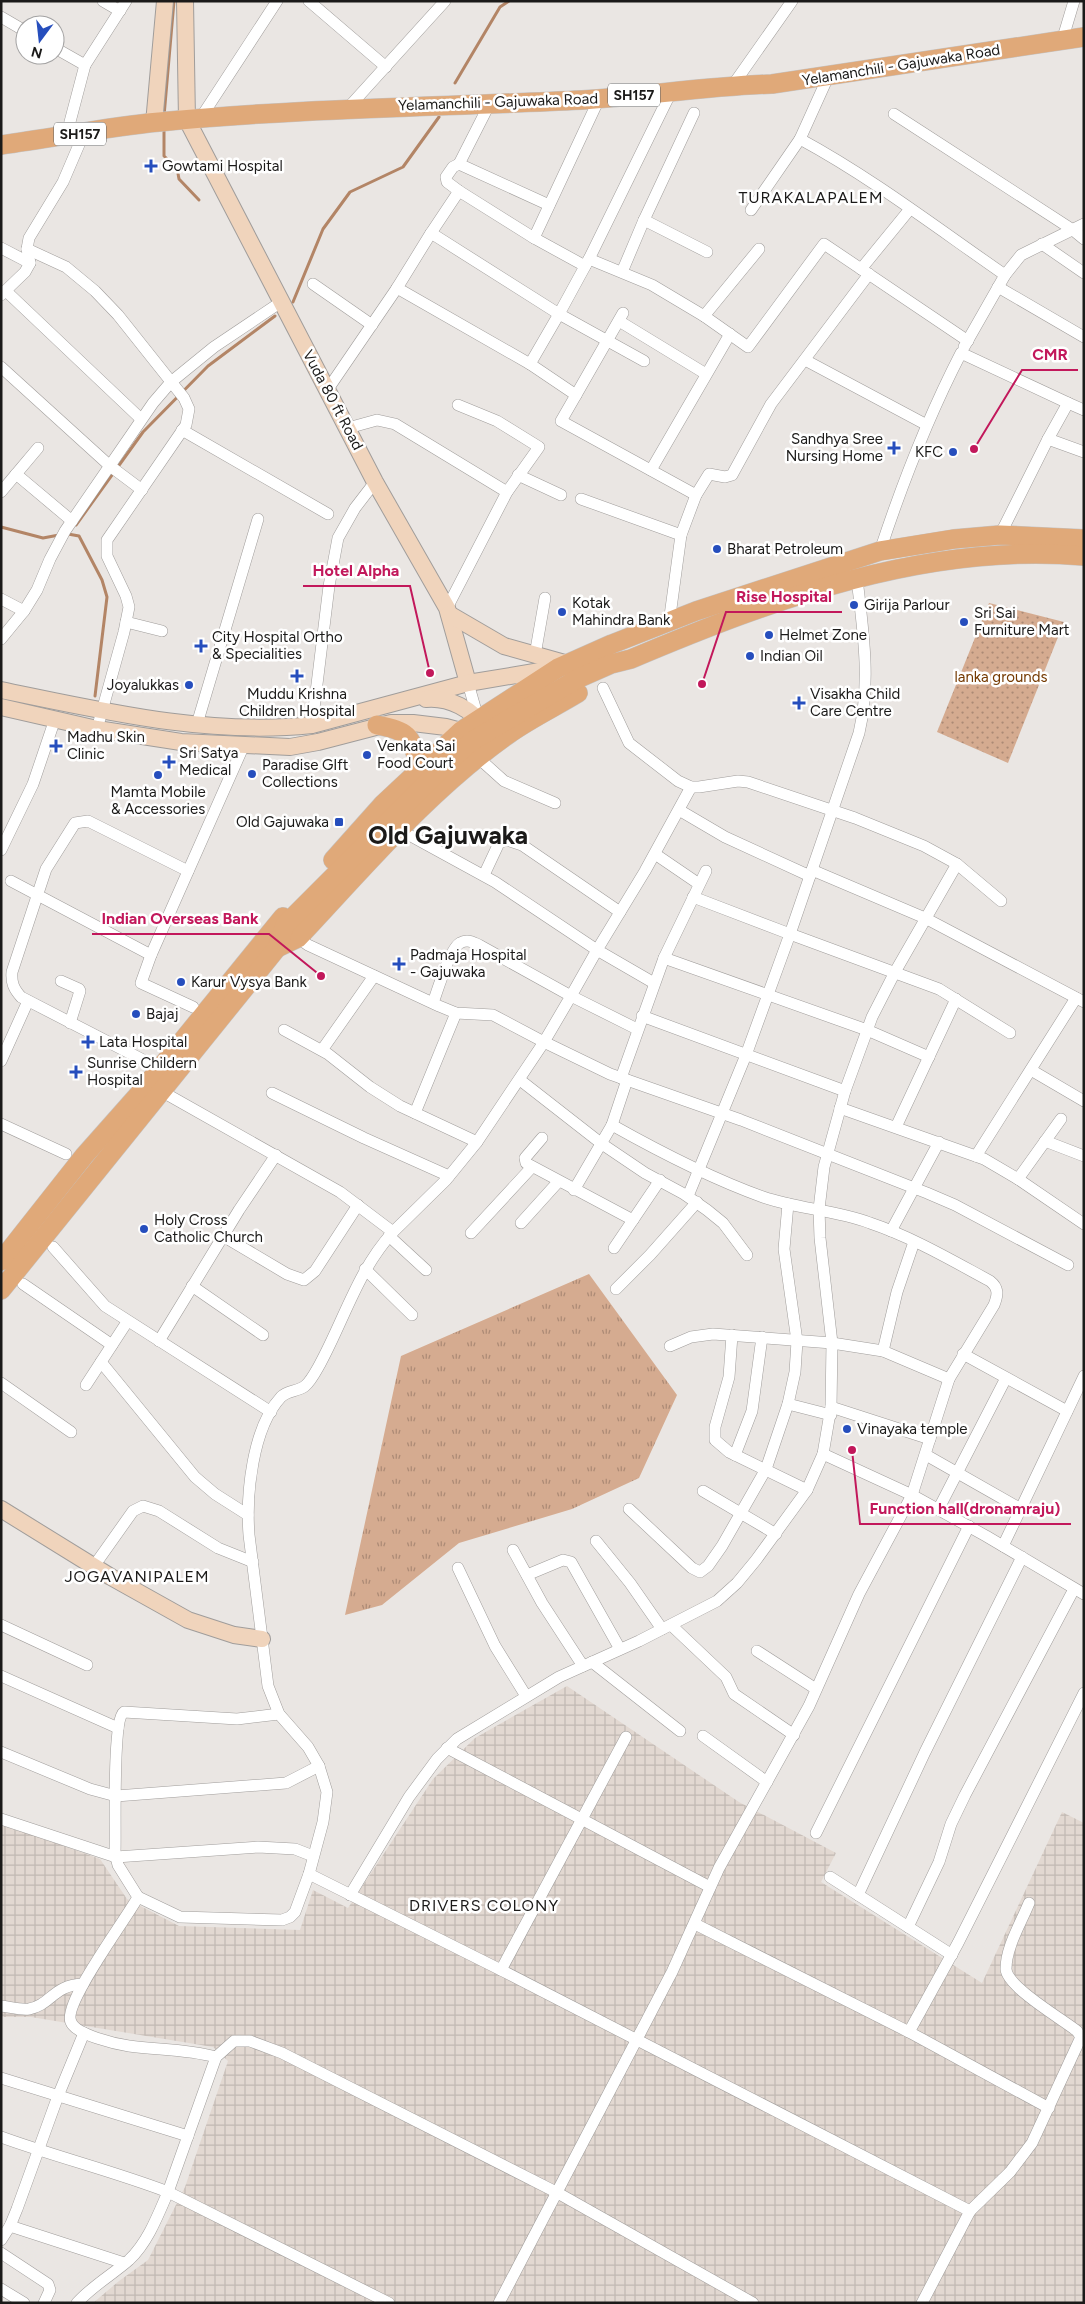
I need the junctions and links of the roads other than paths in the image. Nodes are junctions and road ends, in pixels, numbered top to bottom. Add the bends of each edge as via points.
1 (103, 1) edge
2 (165, 1) edge
3 (185, 1) edge
4 (277, 1) edge
5 (309, 1) edge
6 (445, 1) edge
7 (792, 1) edge
8 (1074, 1) edge
9 (123, 6) edge
10 (1, 18) edge
11 (15, 26) edge
12 (1084, 37) edge
13 (1062, 40) junction
14 (65, 54) edge
15 (85, 65) junction
16 (386, 67) junction
17 (828, 77) junction
18 (733, 85) junction
19 (671, 92) junction
20 (600, 99) junction
21 (489, 105) junction
22 (348, 108) junction
23 (694, 113) dead end
24 (894, 114) dead end
25 (189, 120) junction
26 (156, 122) junction
27 (75, 135) junction
28 (800, 139) junction
29 (1, 145) edge
30 (459, 164) junction
31 (459, 191) junction
32 (549, 206) junction
33 (910, 209) junction
34 (751, 210) dead end
35 (644, 220) junction
36 (1079, 227) edge
37 (431, 233) junction
38 (534, 238) junction
39 (1084, 239) edge
40 (1042, 244) junction
41 (1, 248) edge
42 (27, 249) junction
43 (759, 249) dead end
44 (707, 252) dead end
45 (587, 262) junction
46 (30, 263) junction
47 (622, 272) junction
48 (865, 272) junction
49 (1084, 273) edge
50 (1005, 275) junction
51 (313, 284) dead end
52 (998, 287) junction
53 (397, 288) junction
54 (4, 294) edge
55 (280, 302) junction
56 (559, 314) junction
57 (704, 316) junction
58 (372, 325) junction
59 (730, 334) junction
60 (1084, 337) edge
61 (607, 341) junction
62 (968, 341) junction
63 (961, 353) junction
64 (805, 360) junction
65 (644, 361) dead end
66 (530, 364) junction
67 (1, 367) edge
68 (706, 374) junction
69 (171, 382) junction
70 (328, 390) junction
71 (576, 395) junction
72 (1068, 403) junction
73 (458, 405) dead end
74 (1084, 410) edge
75 (141, 419) junction
76 (926, 424) junction
77 (348, 428) junction
78 (182, 430) junction
79 (1048, 439) junction
80 (38, 448) dead end
81 (1084, 452) edge
82 (110, 466) junction
83 (651, 470) junction
84 (16, 474) junction
85 (518, 475) junction
86 (375, 482) junction
87 (142, 490) junction
88 (1, 492) edge
89 (507, 492) junction
90 (696, 495) junction
91 (561, 496) dead end
92 (581, 499) dead end
93 (328, 514) dead end
94 (258, 519) dead end
95 (72, 521) junction
96 (1000, 535) junction
97 (681, 536) junction
98 (1084, 539) edge
99 (880, 551) junction
100 (1084, 556) edge
101 (857, 579) junction
102 (545, 598) dead end
103 (1, 599) edge
104 (24, 611) junction
105 (448, 611) junction
106 (126, 622) junction
107 (669, 623) junction
108 (162, 631) dead end
109 (1, 639) edge
110 (535, 655) junction
111 (631, 659) junction
112 (563, 666) junction
113 (468, 683) junction
114 (603, 688) dead end
115 (1, 690) edge
116 (538, 692) junction
117 (404, 700) junction
118 (1, 707) edge
119 (101, 710) junction
120 (55, 719) junction
121 (197, 724) junction
122 (312, 725) junction
123 (377, 725) junction
124 (97, 729) junction
125 (474, 730) junction
126 (244, 745) junction
127 (484, 763) dead end
128 (420, 768) junction
129 (691, 787) junction
130 (556, 803) dead end
131 (679, 810) junction
132 (832, 811) junction
133 (411, 836) dead end
134 (1, 850) edge
135 (655, 854) junction
136 (957, 864) junction
137 (188, 871) junction
138 (706, 871) dead end
139 (811, 873) junction
140 (484, 875) junction
141 (11, 881) dead end
142 (699, 884) junction
143 (37, 895) junction
144 (693, 896) junction
145 (1000, 901) dead end
146 (620, 912) junction
147 (925, 918) junction
148 (790, 934) junction
149 (298, 938) junction
150 (263, 947) junction
151 (597, 950) junction
152 (151, 955) junction
153 (664, 958) junction
154 (896, 972) junction
155 (374, 976) junction
156 (61, 981) dead end
157 (654, 983) junction
158 (768, 993) junction
159 (571, 996) junction
160 (956, 999) junction
161 (1080, 1000) edge
162 (28, 1002) junction
163 (433, 1004) junction
164 (193, 1006) dead end
165 (456, 1013) junction
166 (642, 1016) junction
167 (70, 1023) junction
168 (637, 1029) junction
169 (284, 1030) dead end
170 (867, 1030) junction
171 (1010, 1033) dead end
172 (544, 1042) junction
173 (322, 1050) junction
174 (746, 1055) junction
175 (929, 1057) junction
176 (1, 1061) edge
177 (147, 1062) dead end
178 (1030, 1070) junction
179 (624, 1079) junction
180 (520, 1080) junction
181 (161, 1091) junction
182 (845, 1091) junction
183 (272, 1093) dead end
184 (1084, 1101) edge
185 (840, 1108) junction
186 (415, 1113) junction
187 (723, 1113) junction
188 (1061, 1119) dead end
189 (1, 1124) edge
190 (612, 1125) junction
191 (896, 1127) junction
192 (542, 1138) dead end
193 (1045, 1140) junction
194 (477, 1142) junction
195 (939, 1142) junction
196 (602, 1144) junction
197 (828, 1152) junction
198 (66, 1154) dead end
199 (276, 1155) junction
200 (976, 1156) junction
201 (1084, 1156) edge
202 (532, 1167) junction
203 (699, 1170) junction
204 (450, 1176) junction
205 (1018, 1178) junction
206 (660, 1180) junction
207 (558, 1182) junction
208 (914, 1188) junction
209 (574, 1190) junction
210 (692, 1199) junction
211 (788, 1204) junction
212 (358, 1205) junction
213 (819, 1209) junction
214 (633, 1220) junction
215 (521, 1223) dead end
216 (1084, 1224) edge
217 (891, 1230) junction
218 (471, 1233) dead end
219 (391, 1234) junction
220 (223, 1236) junction
221 (914, 1242) junction
222 (54, 1247) dead end
223 (614, 1248) dead end
224 (747, 1255) dead end
225 (1, 1261) edge
226 (1068, 1265) dead end
227 (365, 1270) junction
228 (426, 1270) dead end
229 (23, 1284) dead end
230 (192, 1286) junction
231 (616, 1289) dead end
232 (1, 1290) edge
233 (412, 1315) dead end
234 (127, 1322) junction
235 (263, 1335) dead end
236 (732, 1335) junction
237 (762, 1338) junction
238 (159, 1341) junction
239 (797, 1341) junction
240 (832, 1343) junction
241 (112, 1345) junction
242 (670, 1346) dead end
243 (883, 1350) junction
244 (963, 1354) junction
245 (101, 1362) junction
246 (1084, 1376) edge
247 (949, 1378) junction
248 (1006, 1378) junction
249 (1, 1383) edge
250 (86, 1385) dead end
251 (788, 1404) junction
252 (831, 1411) junction
253 (1067, 1411) junction
254 (271, 1412) junction
255 (71, 1432) dead end
256 (930, 1440) junction
257 (823, 1454) junction
258 (735, 1455) junction
259 (926, 1456) junction
260 (766, 1469) junction
261 (957, 1473) junction
262 (807, 1490) junction
263 (703, 1492) dead end
264 (912, 1495) junction
265 (1021, 1508) junction
266 (1, 1509) edge
267 (629, 1509) dead end
268 (938, 1510) junction
269 (740, 1513) junction
270 (248, 1515) junction
271 (969, 1526) junction
272 (776, 1534) junction
273 (596, 1541) dead end
274 (1003, 1546) junction
275 (513, 1550) dead end
276 (1022, 1557) junction
277 (252, 1562) junction
278 (94, 1566) junction
279 (458, 1568) dead end
280 (527, 1575) junction
281 (1079, 1591) edge
282 (1, 1625) edge
283 (666, 1627) junction
284 (262, 1639) junction
285 (620, 1649) junction
286 (757, 1651) dead end
287 (587, 1664) junction
288 (87, 1665) dead end
289 (1, 1676) edge
290 (816, 1690) junction
291 (1084, 1693) edge
292 (526, 1696) junction
293 (279, 1714) junction
294 (118, 1728) junction
295 (680, 1731) dead end
296 (794, 1735) junction
297 (702, 1736) dead end
298 (626, 1737) dead end
299 (447, 1748) junction
300 (1, 1752) edge
301 (319, 1766) junction
302 (767, 1782) junction
303 (116, 1796) junction
304 (583, 1818) junction
305 (1, 1819) edge
306 (816, 1833) dead end
307 (313, 1856) junction
308 (116, 1857) junction
309 (308, 1874) junction
310 (830, 1877) dead end
311 (710, 1887) junction
312 (858, 1895) junction
313 (350, 1896) junction
314 (138, 1897) junction
315 (1028, 1903) dead end
316 (695, 1924) junction
317 (908, 1927) junction
318 (952, 1954) junction
319 (501, 1970) junction
320 (82, 1984) junction
321 (1, 2006) edge
322 (909, 2032) junction
323 (84, 2033) junction
324 (636, 2040) junction
325 (1082, 2040) edge
326 (216, 2057) junction
327 (1, 2078) edge
328 (58, 2096) junction
329 (1049, 2108) junction
330 (188, 2136) junction
331 (1, 2137) edge
332 (38, 2150) junction
333 (168, 2192) junction
334 (556, 2192) junction
335 (970, 2211) junction
336 (10, 2226) junction
337 (1, 2240) edge
338 (1, 2253) edge
339 (124, 2263) junction
340 (1, 2289) edge
341 (24, 2303) edge
342 (44, 2303) edge
343 (78, 2303) edge
344 (389, 2303) edge
345 (499, 2303) edge
346 (753, 2303) edge
347 (922, 2303) edge

1 - 9 street
2 - 26 street
3 - 25 street
4 - 25 street
5 - 16 street
6 - 16 street
7 - 18 street
8 - 13 street
9 - 15 street
10 - 11 street
12 - 13 main road, Yelamanchili - Gajuwaka Road / SH157
13 - 17 main road, Yelamanchili - Gajuwaka Road / SH157
14 - 15 street
15 - 27 street
16 - 22 street
17 - 18 main road, Yelamanchili - Gajuwaka Road / SH157
17 - 28 street
18 - 19 main road, Yelamanchili - Gajuwaka Road / SH157
19 - 20 main road, Yelamanchili - Gajuwaka Road / SH157
19 - 45 street
20 - 21 main road, Yelamanchili - Gajuwaka Road / SH157
20 - 32 street
21 - 22 main road, Yelamanchili - Gajuwaka Road / SH157
21 - 30 street
22 - 25 main road, Yelamanchili - Gajuwaka Road / SH157
23 - 35 street
24 - 36 street
25 - 26 main road, Yelamanchili - Gajuwaka Road / SH157
25 - 55 street, Vuda 80 ft Road
26 - 27 main road, Yelamanchili - Gajuwaka Road / SH157
27 - 29 main road, Yelamanchili - Gajuwaka Road / SH157
27 - 42 street via 62,182 29,238
28 - 33 street via 844,163
28 - 34 street
30 - 31 street via 453,166 446,177 447,182
30 - 32 street
31 - 37 street
31 - 38 street
32 - 38 street
33 - 48 street
33 - 50 street
35 - 44 street
35 - 47 street
36 - 39 street
36 - 40 street
37 - 53 street
37 - 56 street
38 - 45 street
40 - 49 street
40 - 50 street via 1021,255
41 - 46 street
42 - 46 street
42 - 69 street via 66,267 95,291
43 - 57 street
45 - 47 street
45 - 56 street
46 - 54 street
47 - 57 street via 652,285
48 - 59 street via 824,244 748,347
48 - 62 street
48 - 64 street
50 - 52 street
51 - 58 street
52 - 60 street
52 - 62 street
53 - 58 street
53 - 66 street
54 - 75 street
55 - 69 street
55 - 70 street, Vuda 80 ft Road
56 - 61 street
56 - 66 street
57 - 59 street
58 - 70 street
59 - 68 street
61 - 65 street
61 - 68 street via 621,317
61 - 71 street
62 - 63 street
63 - 72 street
63 - 76 street
64 - 76 street
64 - 90 street via 771,404 732,475 708,474
66 - 71 street
67 - 82 street
68 - 83 street
69 - 75 street
69 - 78 street via 189,409 189,417
70 - 77 street, Vuda 80 ft Road
71 - 83 street via 561,421
72 - 74 street
72 - 79 street
73 - 85 street via 497,421 539,447
75 - 82 street
76 - 99 street via 907,469
77 - 86 street, Vuda 80 ft Road
77 - 89 street via 377,420 396,424
78 - 87 street
78 - 93 street
79 - 81 street
79 - 96 street
80 - 84 street
82 - 87 street
82 - 95 street
83 - 90 street
84 - 88 street
84 - 95 street
85 - 89 street
85 - 91 street
86 - 105 street, Vuda 80 ft Road
86 - 122 street via 338,538
87 - 106 street via 112,529 105,547 126,596 129,607
89 - 105 street
90 - 97 street
92 - 97 street
94 - 121 street
95 - 104 street
96 - 98 main road
96 - 99 main road
97 - 107 street
99 - 107 main road via 696,611
100 - 101 main road via 1017,553 968,556 915,564
101 - 111 main road via 756,608
101 - 132 street via 865,661 864,713
102 - 110 street
103 - 104 street
104 - 109 street
105 - 110 street via 474,631 504,646
105 - 113 street, Vuda 80 ft Road
106 - 108 street
106 - 119 street
107 - 112 main road
110 - 112 street
111 - 116 main road
111 - 149 main road via 510,734 475,760 409,820
112 - 113 street
112 - 116 main road
113 - 117 street
113 - 125 street
114 - 129 street via 629,743 658,767
115 - 119 street
116 - 125 main road
117 - 122 street
117 - 125 street via 443,699 460,705
118 - 120 street
119 - 121 street
119 - 124 street
120 - 124 street
120 - 134 street via 25,805
121 - 122 street via 289,728
123 - 125 street via 414,723
123 - 126 street via 297,746
123 - 128 main road via 401,730 409,736
124 - 126 street via 181,742
125 - 128 main road
125 - 150 main road via 444,766
126 - 137 street
127 - 130 street via 504,781
128 - 150 main road via 383,804
129 - 131 street
129 - 132 street via 748,782
131 - 135 street
131 - 139 street via 725,837
132 - 136 street via 896,834
132 - 139 street
133 - 140 street
135 - 142 street
135 - 146 street
136 - 145 street
136 - 147 street
137 - 143 street via 81,820 70,828 53,855
137 - 152 street
138 - 142 street
139 - 147 street
139 - 148 street
140 - 146 street via 499,843 507,840 533,852
140 - 151 street
141 - 143 street
142 - 144 street
143 - 152 street
143 - 162 street via 12,972 14,990
144 - 148 street
144 - 153 street
146 - 151 street
147 - 154 street
147 - 161 street
148 - 154 street
148 - 158 street
149 - 150 main road
149 - 155 street
150 - 181 main road
150 - 225 main road via 84,1156
151 - 157 street
151 - 159 street
152 - 164 street via 141,984
153 - 157 street
153 - 158 street
154 - 160 street
154 - 170 street
155 - 163 street
155 - 173 street
156 - 167 street via 80,991
157 - 166 street
158 - 170 street
158 - 174 street
159 - 163 street via 467,941 461,942 453,951
159 - 168 street
159 - 172 street
160 - 171 street
160 - 175 street
161 - 178 street
162 - 167 street
162 - 176 street
163 - 165 street
165 - 172 street via 493,1015
165 - 186 street
166 - 168 street
166 - 174 street
167 - 177 street
168 - 179 street
169 - 173 street
170 - 175 street
170 - 182 street
172 - 179 street
172 - 180 street
173 - 186 street via 384,1097
174 - 182 street
174 - 187 street
175 - 191 street
178 - 184 street
178 - 200 street
179 - 187 street
179 - 190 street
180 - 194 street
180 - 196 street
181 - 199 street
181 - 232 main road
182 - 185 street
183 - 204 street
185 - 191 street
185 - 197 street
186 - 194 street
187 - 197 street
187 - 203 street
188 - 193 street
189 - 198 street
190 - 196 street
190 - 203 street
191 - 195 street
192 - 202 street via 525,1160
193 - 201 street
193 - 205 street
194 - 204 street
195 - 200 street
195 - 208 street
196 - 206 street
196 - 209 street
197 - 208 street
197 - 213 street
199 - 212 street
199 - 220 street
200 - 205 street
202 - 207 street
202 - 218 street
203 - 210 street
203 - 211 street
204 - 219 street
205 - 216 street
206 - 210 street
206 - 214 street
207 - 209 street
207 - 215 street
208 - 217 street
208 - 226 street via 955,1205
209 - 214 street
210 - 224 street via 723,1223
210 - 231 street via 650,1255
211 - 213 street
211 - 239 street via 784,1248
212 - 219 street
212 - 220 street via 315,1271 304,1280 287,1274
213 - 217 street
213 - 240 street
214 - 223 street
217 - 221 street
219 - 227 street
219 - 228 street
220 - 230 street
221 - 243 street via 899,1285
221 - 244 street via 990,1281 997,1289 994,1305
222 - 234 street via 98,1299
227 - 233 street
227 - 254 street via 314,1373 305,1386 285,1393
229 - 241 street
230 - 235 street
230 - 238 street
234 - 238 street
234 - 241 street
236 - 237 street
236 - 242 street via 702,1335
236 - 258 street via 730,1377 714,1435 718,1444
237 - 239 street
237 - 258 street via 752,1410
238 - 254 street
239 - 240 street
239 - 251 street
240 - 243 street
240 - 252 street
241 - 245 street
243 - 247 street
244 - 247 street
244 - 248 street
245 - 250 street
245 - 270 street via 195,1477
246 - 253 street
247 - 256 street
248 - 253 street
248 - 261 street
249 - 255 street
251 - 252 street
251 - 260 street
252 - 256 street
252 - 257 street
253 - 265 street
254 - 270 street via 250,1474
256 - 259 street
257 - 262 street
257 - 264 street
258 - 260 street
259 - 261 street
259 - 264 street
260 - 262 street
260 - 269 street
261 - 265 street
261 - 268 street
262 - 272 street
263 - 269 street
264 - 268 street
264 - 290 street via 859,1594
265 - 274 street
266 - 278 street
267 - 269 street via 700,1572 715,1556
268 - 271 street
269 - 272 street
270 - 277 street
271 - 274 street
271 - 306 street
272 - 283 street via 728,1593
273 - 283 street
274 - 276 street
275 - 280 street
276 - 281 street
276 - 312 street
277 - 278 street via 218,1548 159,1511 143,1506 132,1511
277 - 284 street
278 - 284 street via 188,1620 234,1635
279 - 292 street via 495,1646
280 - 285 street via 563,1560 571,1562
280 - 287 street via 554,1624
281 - 317 street via 958,1810 947,1833 941,1858
282 - 288 street
283 - 285 street
283 - 296 street via 726,1677 734,1694
284 - 293 street via 268,1686
285 - 287 street
286 - 290 street
287 - 292 street
287 - 295 street
289 - 294 street
290 - 296 street
291 - 318 street
292 - 299 street via 474,1727
293 - 294 street via 237,1719 124,1712
293 - 301 street via 308,1747
294 - 303 street
296 - 302 street
297 - 302 street
298 - 304 street
299 - 304 street
299 - 313 street via 408,1797
300 - 303 street
301 - 303 street via 286,1783
301 - 307 street via 327,1792
302 - 311 street
303 - 308 street
304 - 311 street
304 - 319 street
305 - 308 street
307 - 308 street via 295,1849 266,1847
307 - 309 street
308 - 314 street
309 - 313 street
309 - 314 street via 295,1912 282,1920 180,1917
310 - 312 street
311 - 316 street
312 - 317 street
313 - 319 street
314 - 320 street
315 - 325 street via 1006,1970 1018,1989 1077,2031
316 - 322 street
316 - 324 street
317 - 318 street
318 - 322 street
319 - 324 street
320 - 321 street via 67,1985 30,2009
320 - 323 street via 69,2019 71,2025
322 - 329 street
323 - 326 street via 128,2046 180,2049
323 - 328 street
324 - 334 street
324 - 335 street
325 - 329 street
326 - 330 street
326 - 334 street via 234,2041 264,2045
327 - 328 street
328 - 330 street
328 - 332 street
329 - 335 street via 1021,2159
330 - 333 street
331 - 332 street
332 - 333 street
332 - 336 street
333 - 339 street via 150,2232
333 - 344 street
334 - 345 street
334 - 346 street
335 - 347 street
336 - 337 street
336 - 339 street
338 - 342 street via 50,2286
339 - 343 street
340 - 341 street

